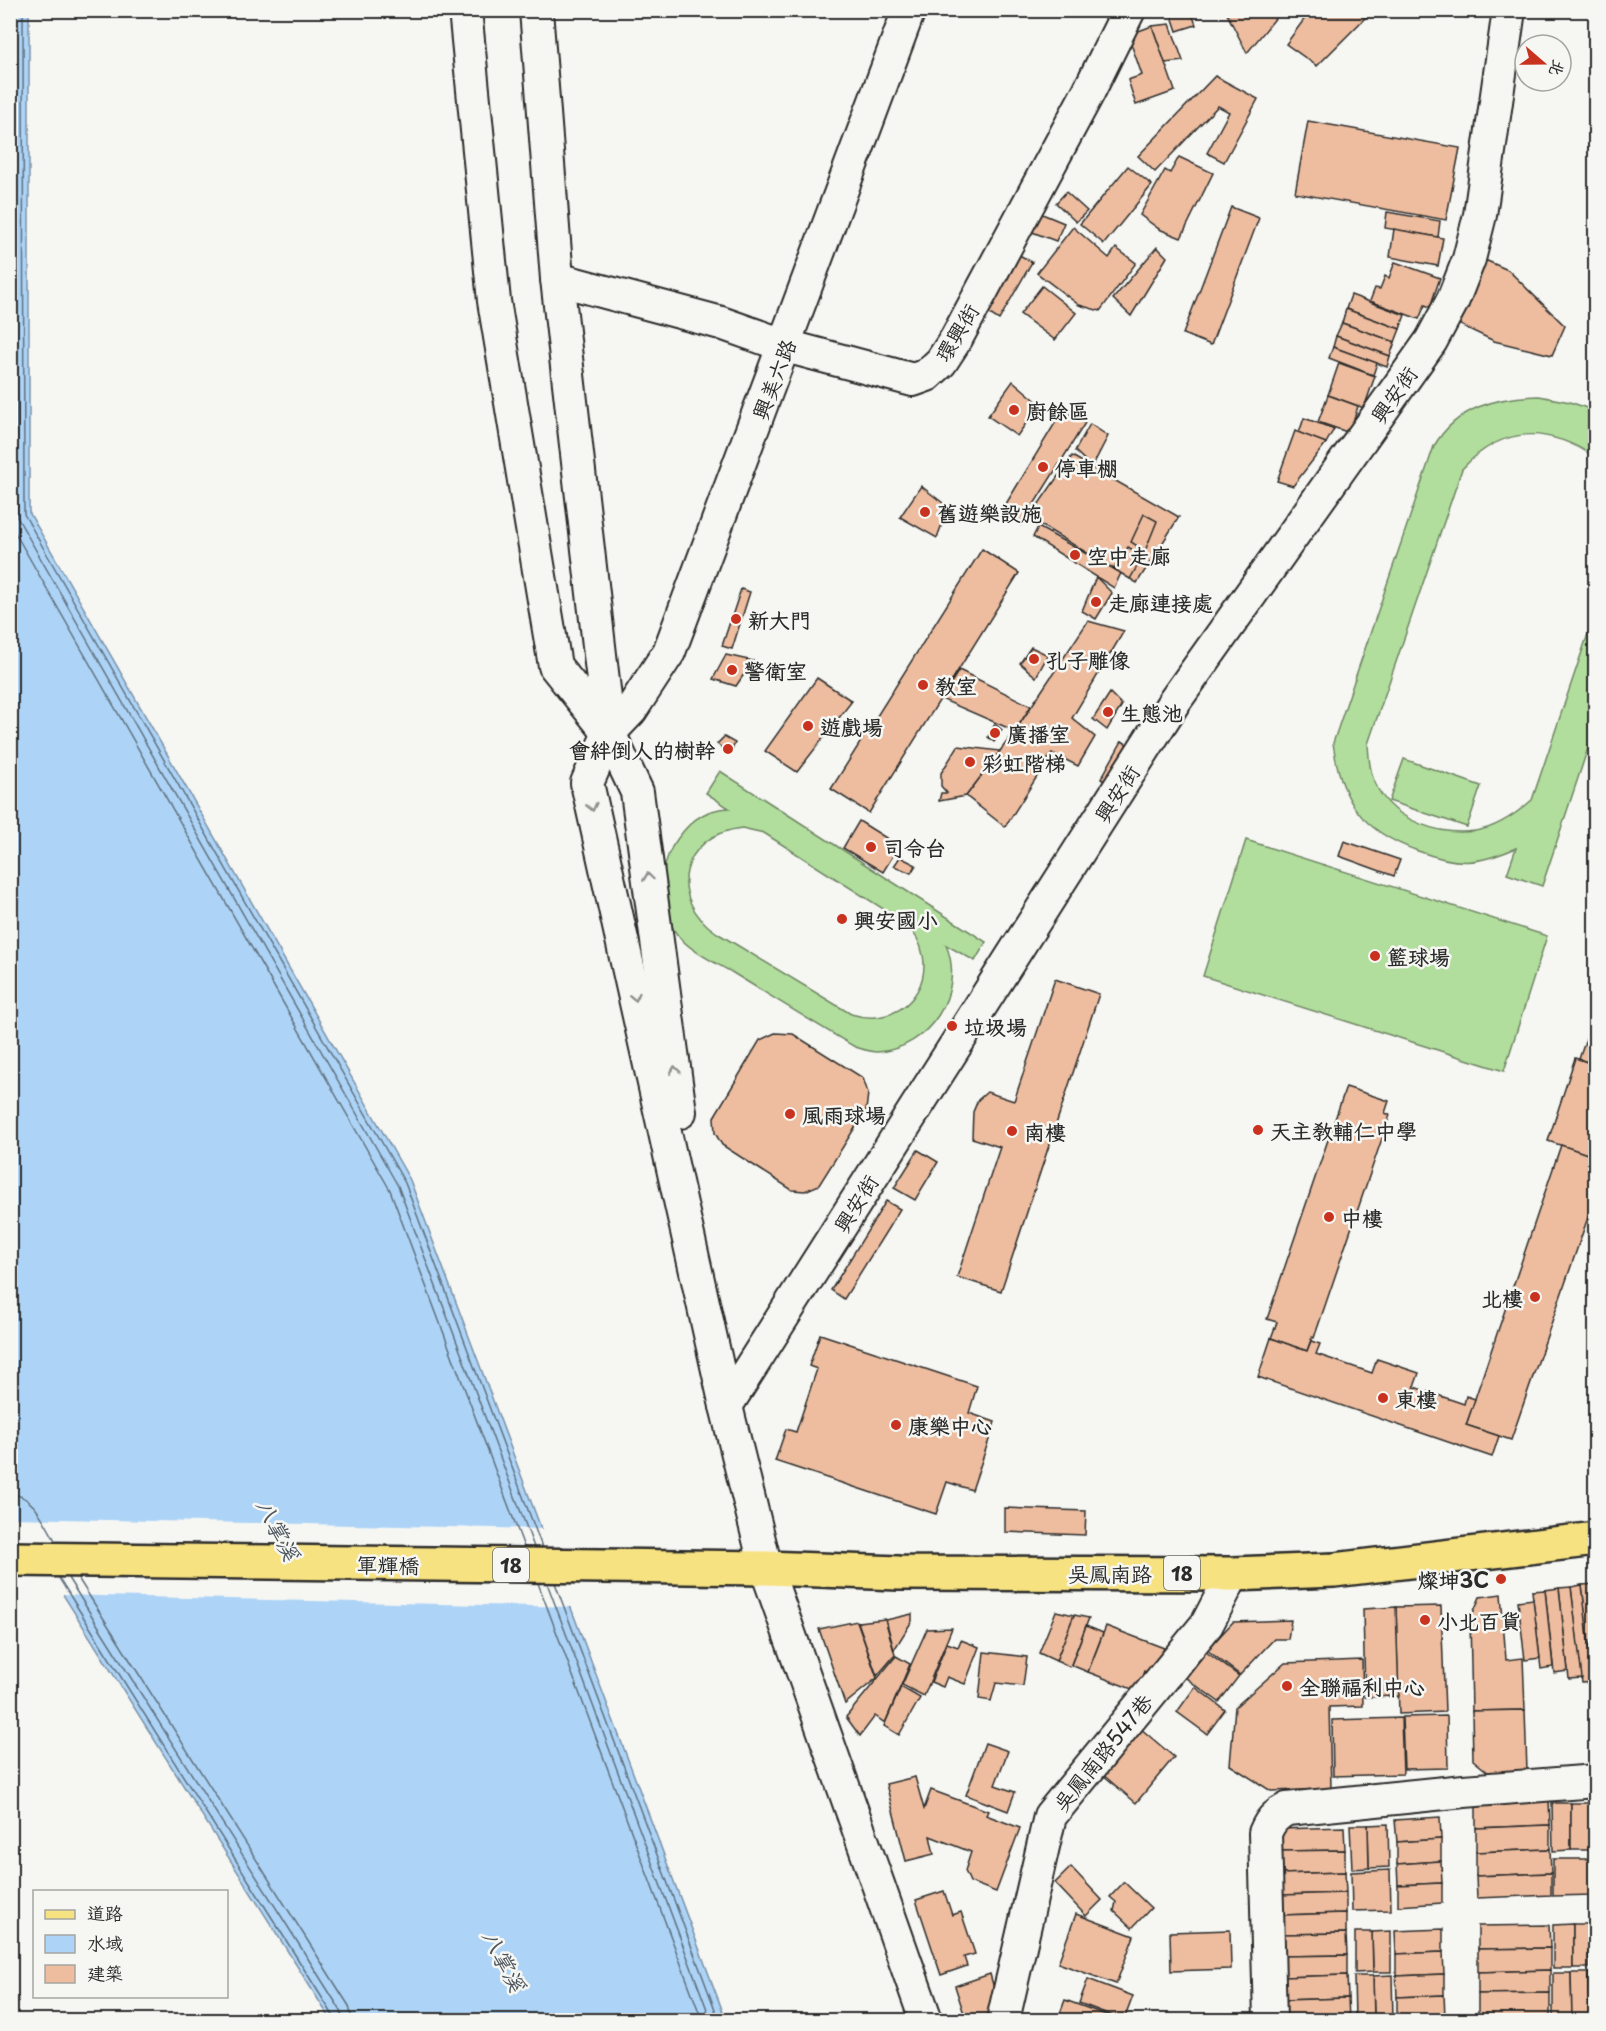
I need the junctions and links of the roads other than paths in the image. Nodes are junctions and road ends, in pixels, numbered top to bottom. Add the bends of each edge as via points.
1 (465, 10) edge
2 (536, 10) edge
3 (909, 10) edge
4 (1129, 10) edge
5 (1509, 10) edge
6 (557, 279) junction
7 (786, 346) junction
8 (609, 733) junction
9 (708, 1315) junction
10 (726, 1406) junction
11 (1596, 1539) edge
12 (10, 1559) edge
13 (766, 1568) junction
14 (1233, 1574) junction
15 (1596, 1781) edge
16 (926, 2020) edge
17 (1003, 2020) edge
18 (1270, 2020) edge

1 - 8 street via 494,301 555,666
2 - 6 street
3 - 7 street, 興美六路
4 - 7 street, 環興街 via 941,362 927,375 913,380
5 - 10 street, 興安街 via 1480,215 1454,300 1431,341 1174,702
6 - 7 street, 環興街 via 721,323
6 - 8 street
7 - 8 street, 興美六路 via 669,652 631,710
9 -> 8 street via 637,792
8 -> 9 street via 587,783
9 - 10 street
10 - 13 street
11 - 14 main road, 吳鳳南路 / 18 via 1399,1564
12 - 13 main road, 軍輝橋 / 18
13 - 14 main road, 吳鳳南路 / 18 via 899,1573
13 - 16 street
14 - 17 street, 吳鳳南路547巷 via 1207,1624 1050,1816
15 - 18 street via 1311,1806 1277,1814 1265,1833

